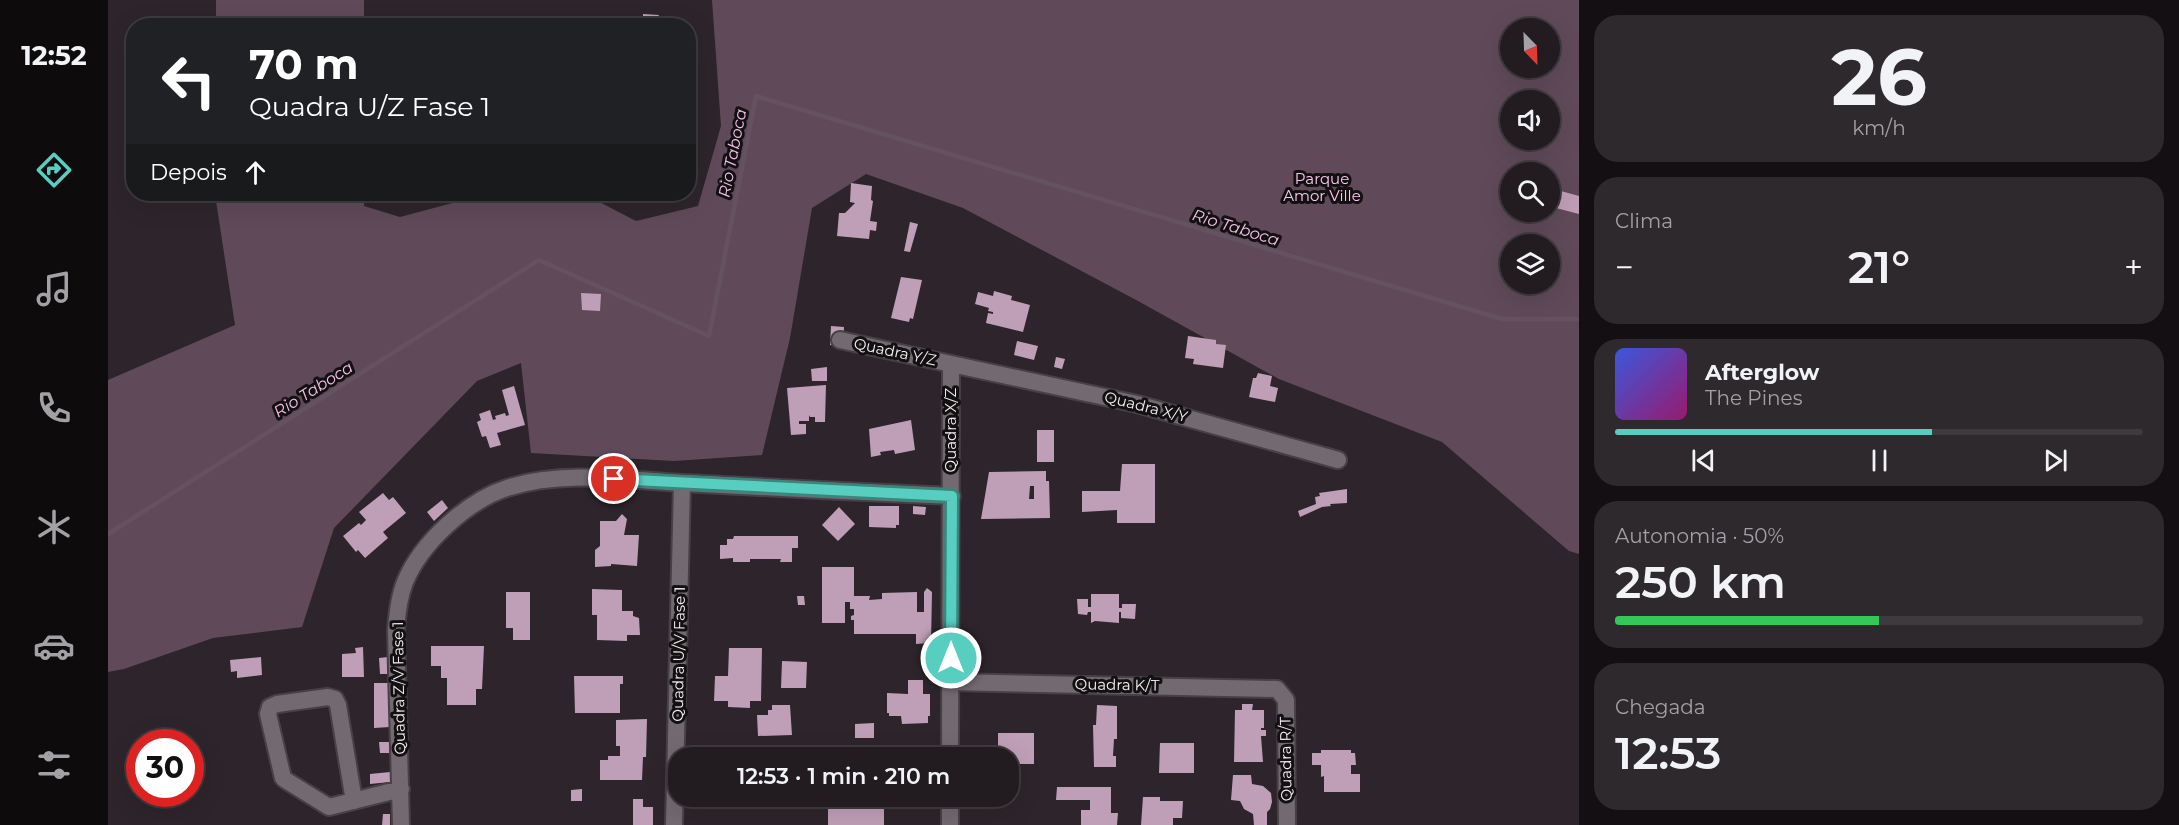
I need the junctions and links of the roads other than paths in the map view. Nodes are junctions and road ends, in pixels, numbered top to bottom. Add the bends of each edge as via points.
1 (840, 340) dead end
2 (951, 364) junction
3 (1338, 460) dead end
4 (682, 483) junction
5 (952, 496) junction
6 (951, 682) junction
7 (1283, 694) joint
8 (950, 747) edge
9 (401, 789) junction
10 (354, 801) junction
11 (950, 807) edge
12 (401, 825) edge
13 (674, 825) edge
14 (950, 825) edge
15 (1287, 825) edge

1 - 2 street, Quadra Y/Z
2 - 3 street, Quadra X/Y via 1137,404
2 - 5 street, Quadra X/Z
4 - 5 street, Quadra Z/V Fase 1
4 - 9 street, Quadra Z/V Fase 1 via 544,479 490,495 429,544 404,583 397,612
4 - 13 street, Quadra U/V Fase 1
5 - 6 street, Quadra X/Z
6 - 7 street, Quadra K/T via 1277,689
6 - 8 street, Quadra X/Z
7 - 15 street, Quadra R/T
9 - 10 street
9 - 12 street, Quadra Z/V Fase 1
10 - 10 street via 335,699 270,707 268,714 283,778 329,807
11 - 14 street

